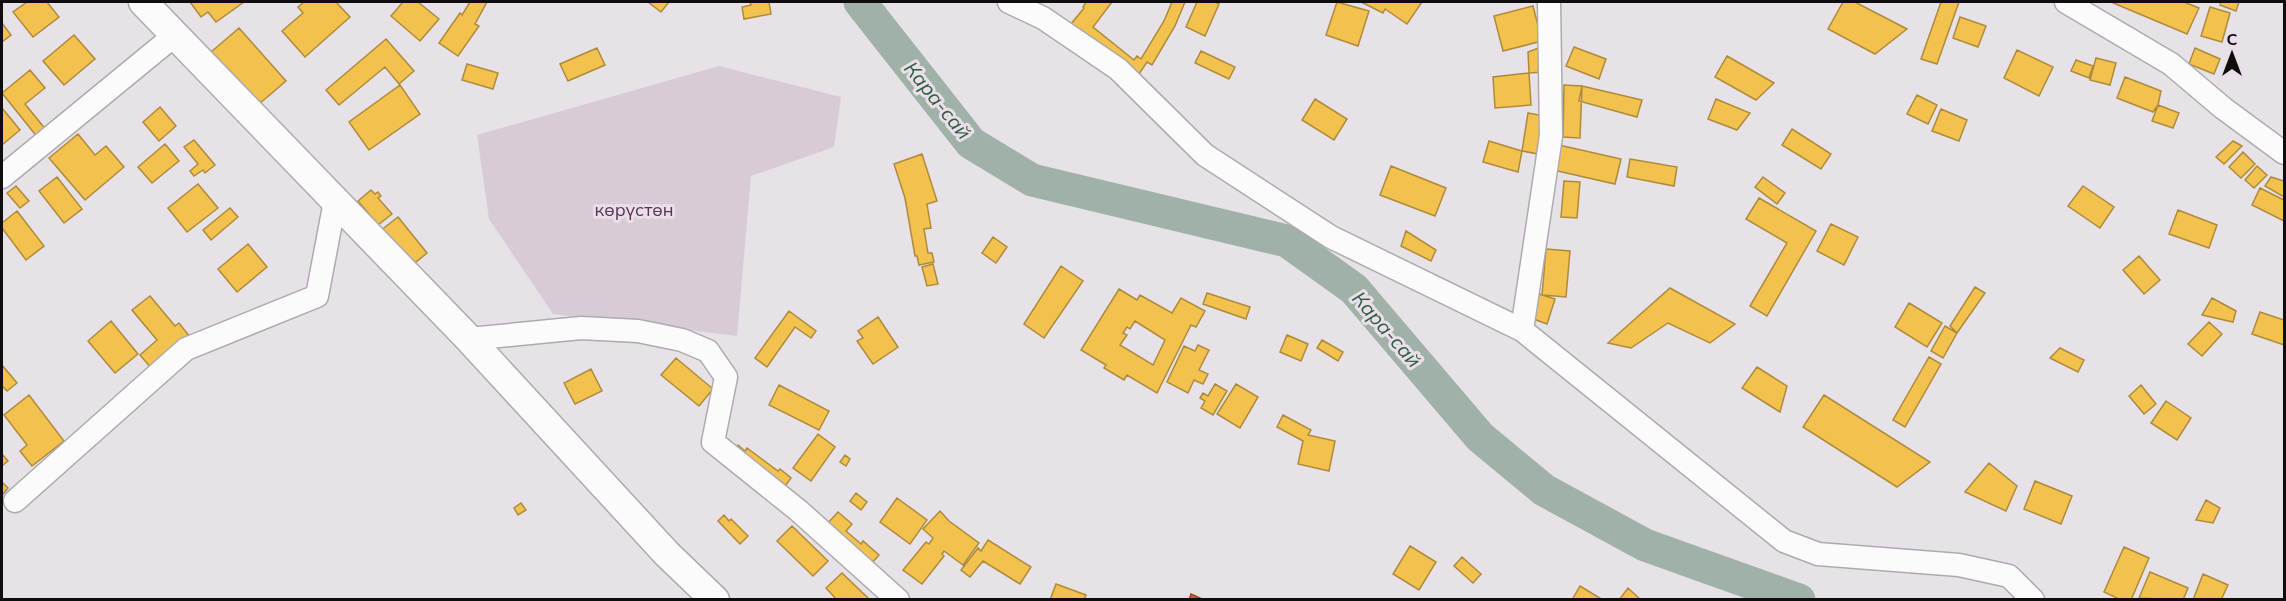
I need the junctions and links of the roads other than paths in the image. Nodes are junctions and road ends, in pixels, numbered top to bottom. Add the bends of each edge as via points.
1 (143, 2) edge
2 (1009, 2) edge
3 (1549, 2) edge
4 (2066, 2) edge
5 (175, 35) junction
6 (2284, 153) edge
7 (2, 177) edge
8 (335, 201) junction
9 (1522, 330) junction
10 (469, 339) junction
11 (15, 501) dead end
12 (714, 599) edge
13 (898, 600) edge
14 (2033, 600) edge

1 - 5 main road
2 - 9 street via 1043,18 1118,69 1205,155 1331,237
3 - 9 street via 1551,136
4 - 6 street via 2171,64
5 - 7 street
5 - 8 main road
8 - 10 main road
8 - 11 street via 317,296 186,349
9 - 14 street via 1784,541 1818,554 1959,565 2009,576
10 - 12 main road via 667,554
10 - 13 street via 581,328 639,332 682,340 708,351 726,377 713,442 800,511

